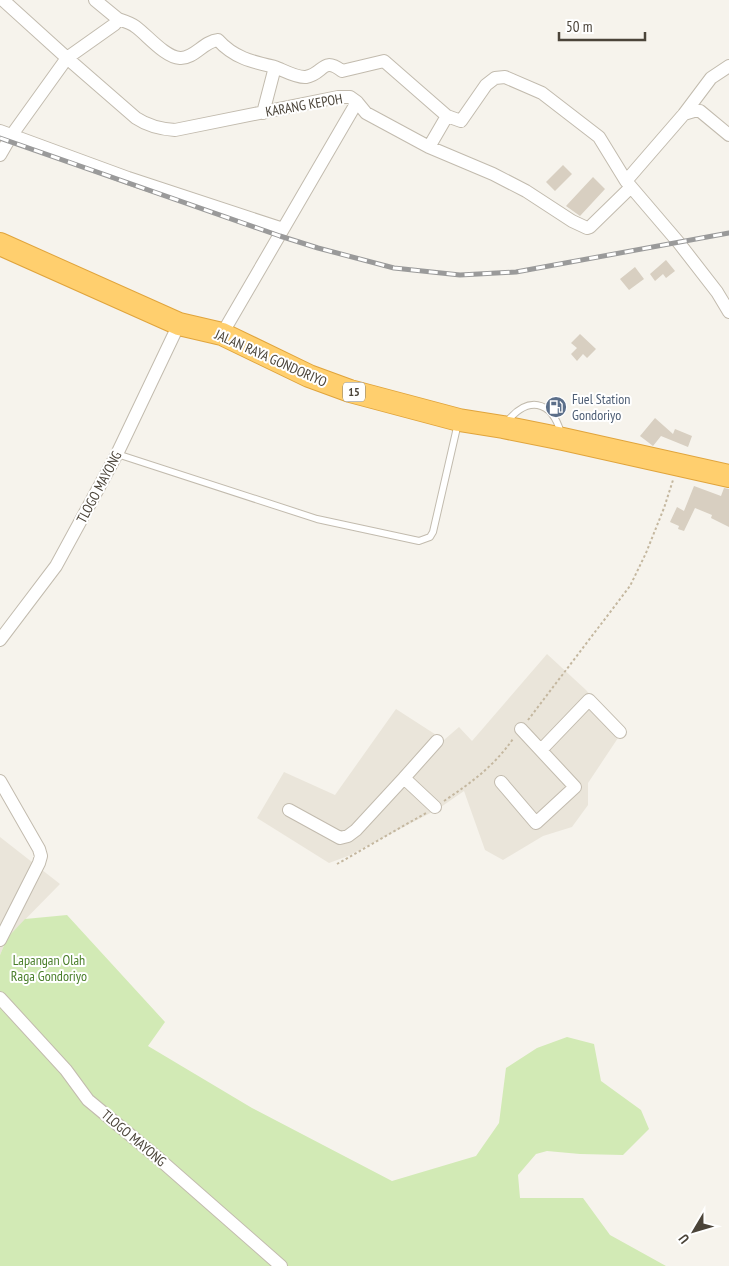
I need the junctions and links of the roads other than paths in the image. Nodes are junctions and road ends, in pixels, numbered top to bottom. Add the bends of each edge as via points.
1 (4, 0) edge
2 (102, 2) edge
3 (118, 19) junction
4 (67, 58) junction
5 (729, 66) edge
6 (275, 67) junction
7 (357, 102) junction
8 (263, 113) junction
9 (684, 114) junction
10 (447, 116) junction
11 (6, 133) edge
12 (729, 135) edge
13 (430, 147) junction
14 (0, 155) edge
15 (628, 184) junction
16 (283, 229) junction
17 (0, 244) edge
18 (729, 312) edge
19 (179, 324) junction
20 (222, 334) junction
21 (459, 420) junction
22 (117, 454) junction
23 (729, 476) edge
24 (0, 640) edge
25 (521, 729) road end
26 (620, 732) dead end
27 (437, 741) dead end
28 (541, 750) junction
29 (404, 778) junction
30 (0, 781) edge
31 (501, 782) dead end
32 (435, 807) road end
33 (289, 810) dead end
34 (0, 940) edge
35 (0, 998) edge
36 (281, 1266) edge

1 - 4 street, KARANG KEPOH
2 - 3 street
3 - 4 street
3 - 6 street via 135,26 164,51 179,58 188,56 212,40 218,40 227,50 245,60
4 - 8 street, KARANG KEPOH via 136,118 154,127 175,130
4 - 11 street
5 - 9 street via 711,78
6 - 8 street
6 - 10 street via 307,77 325,65 342,71 384,61
7 - 8 street, KARANG KEPOH via 350,97 338,97
7 - 13 street via 366,113
7 - 16 street, KARANG KEPOH
9 - 12 street via 700,111
9 - 15 street
10 - 13 street
10 - 15 street via 461,121 486,84 504,77 542,93 599,137
11 - 14 street
11 - 16 street via 128,178
13 - 15 street via 526,191 587,228
15 - 18 street via 695,264
16 - 20 street, KARANG KEPOH
17 - 19 highway, JALAN RAYA GONDORIYO / 15
19 - 20 highway, JALAN RAYA GONDORIYO / 15
19 - 22 street, TLOGO MAYONG
20 - 21 highway, JALAN RAYA GONDORIYO / 15 via 309,376 350,391
21 - 22 lane via 433,532 430,538 419,541 318,519
21 - 23 highway, JALAN RAYA GONDORIYO / 15 via 503,426
22 - 24 street, TLOGO MAYONG via 56,566
25 - 28 street
26 - 28 street via 589,700
27 - 29 street
28 - 31 street via 575,787 536,823
29 - 32 street
29 - 33 street via 348,836 340,838
30 - 34 street via 41,856
35 - 36 street, TLOGO MAYONG via 66,1070 88,1100

